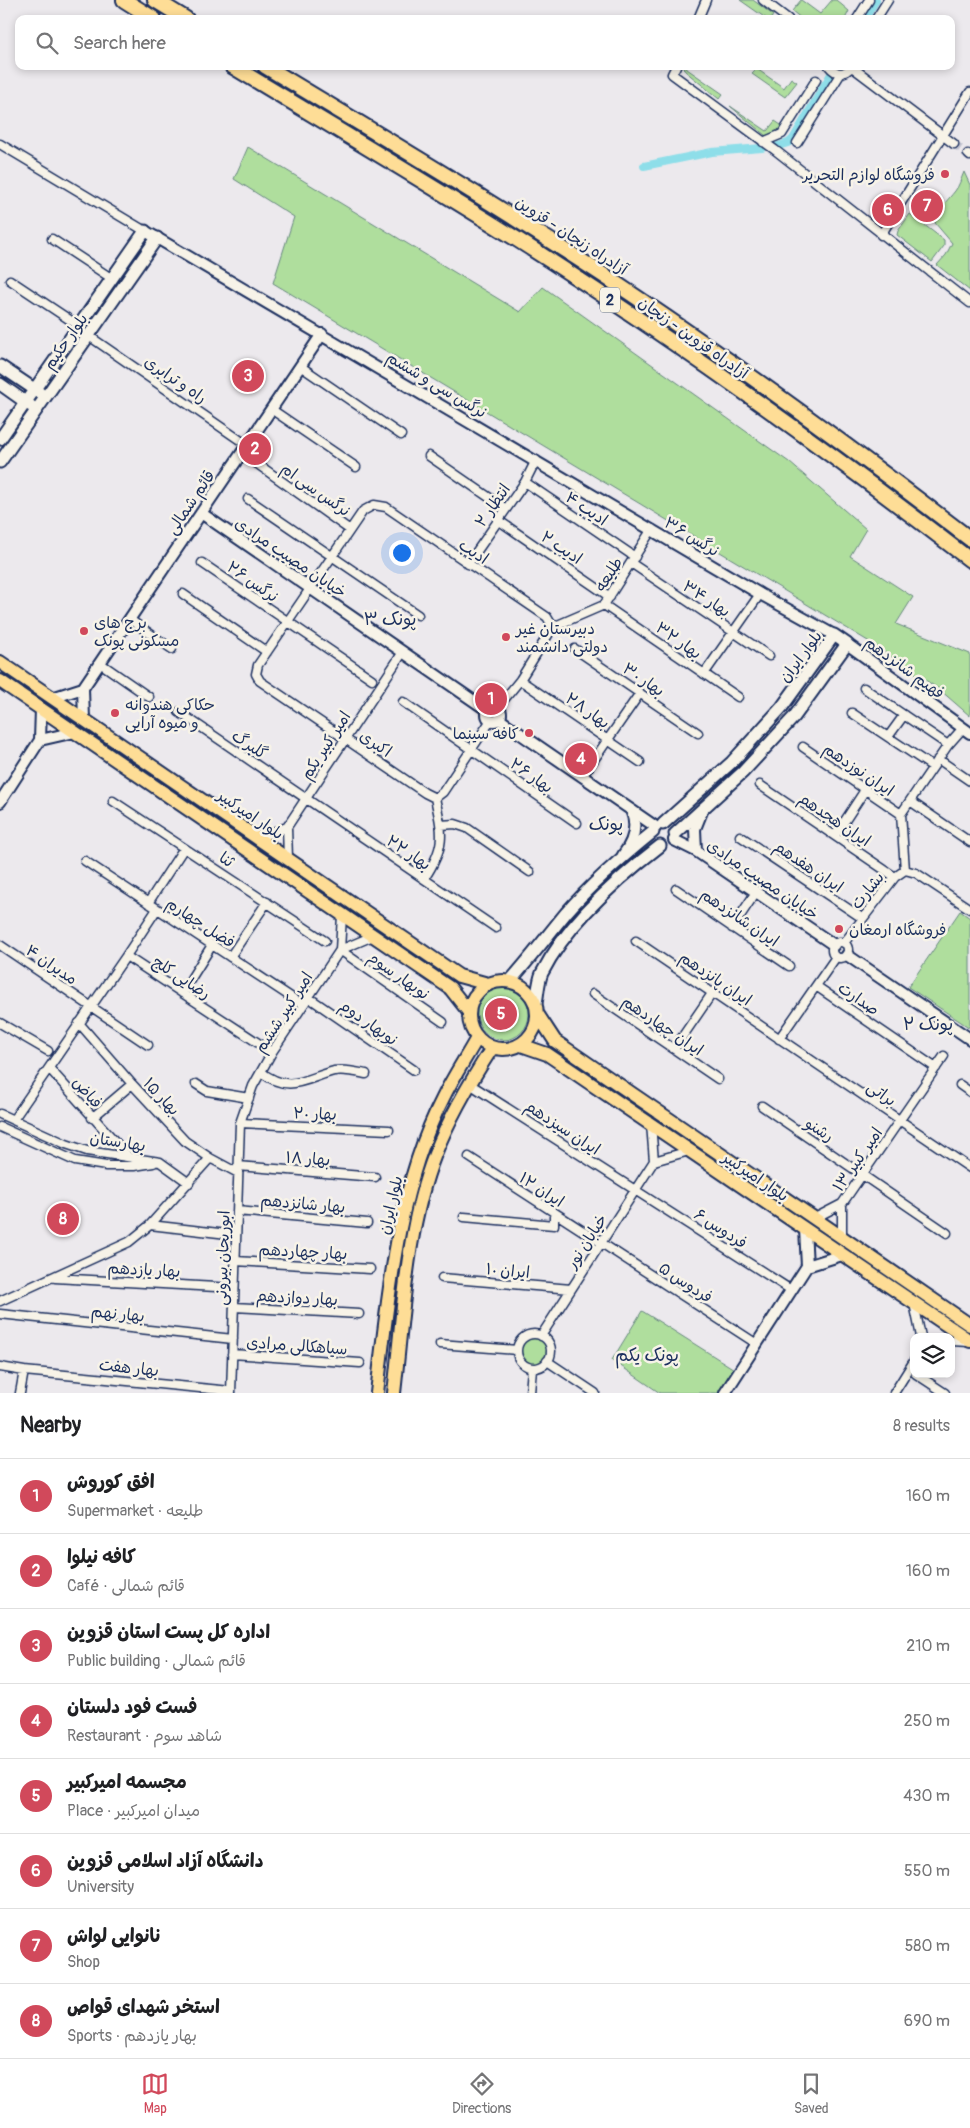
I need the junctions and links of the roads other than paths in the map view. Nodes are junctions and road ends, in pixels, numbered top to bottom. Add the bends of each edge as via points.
1 (124, 0) edge
2 (155, 0) edge
3 (706, 0) edge
4 (763, 0) edge
5 (869, 0) edge
6 (888, 0) edge
7 (148, 15) edge
8 (179, 15) edge
9 (700, 15) edge
10 (783, 15) edge
11 (860, 15) edge
12 (879, 15) edge
13 (239, 70) edge
14 (271, 70) edge
15 (674, 70) edge
16 (833, 70) edge
17 (846, 70) edge
18 (857, 70) edge
19 (841, 73) junction
20 (816, 80) dead end
21 (970, 92) edge
22 (941, 136) junction
23 (763, 142) junction
24 (797, 143) dead end
25 (0, 144) edge
26 (954, 144) tunnel mouth
27 (145, 231) junction
28 (881, 235) junction
29 (52, 238) dead end
30 (157, 238) junction
31 (111, 278) junction
32 (10, 280) dead end
33 (970, 304) edge
34 (78, 327) junction
35 (322, 334) junction
36 (88, 336) junction
37 (0, 366) edge
38 (300, 366) junction
39 (0, 384) edge
40 (34, 389) junction
41 (46, 396) junction
42 (25, 402) junction
43 (271, 409) junction
44 (36, 410) junction
45 (401, 435) dead end
46 (0, 439) edge
47 (245, 449) junction
48 (429, 456) dead end
49 (536, 460) junction
50 (0, 462) edge
51 (356, 467) dead end
52 (524, 482) junction
53 (248, 499) dead end
54 (506, 509) junction
55 (201, 514) junction
56 (498, 520) junction
57 (652, 529) junction
58 (350, 530) junction
59 (970, 539) edge
60 (332, 556) junction
61 (633, 560) junction
62 (970, 560) edge
63 (202, 563) dead end
64 (468, 564) junction
65 (310, 588) junction
66 (183, 594) dead end
67 (760, 594) junction
68 (610, 597) junction
69 (604, 605) junction
70 (418, 615) dead end
71 (129, 619) junction
72 (287, 622) junction
73 (553, 627) junction
74 (734, 632) junction
75 (834, 635) junction
76 (847, 644) junction
77 (172, 649) dead end
78 (575, 649) dead end
79 (267, 652) junction
80 (403, 652) junction
81 (769, 656) dead end
82 (0, 662) edge
83 (100, 663) junction
84 (704, 674) junction
85 (372, 680) dead end
86 (520, 680) junction
87 (0, 681) edge
88 (83, 688) junction
89 (864, 688) dead end
90 (640, 693) junction
91 (149, 697) dead end
92 (738, 697) dead end
93 (52, 698) junction
94 (403, 702) dead end
95 (498, 707) junction
96 (41, 709) junction
97 (487, 710) junction
98 (179, 712) dead end
99 (852, 713) dead end
100 (904, 716) junction
101 (84, 720) junction
102 (495, 720) junction
103 (966, 730) edge
104 (75, 732) junction
105 (698, 733) dead end
106 (888, 737) junction
107 (346, 739) junction
108 (40, 740) junction
109 (608, 740) junction
110 (948, 746) junction
111 (803, 747) dead end
112 (472, 749) junction
113 (938, 759) junction
114 (640, 762) dead end
115 (933, 767) junction
116 (582, 777) junction
117 (970, 781) edge
118 (760, 785) dead end
119 (866, 790) junction
120 (306, 798) junction
121 (435, 798) junction
122 (114, 801) dead end
123 (910, 801) junction
124 (0, 802) edge
125 (704, 808) junction
126 (631, 810) junction
127 (900, 814) junction
128 (577, 823) dead end
129 (441, 825) junction
130 (287, 827) junction
131 (657, 828) junction
132 (740, 836) dead end
133 (835, 836) junction
134 (675, 837) junction
135 (257, 838) junction
136 (970, 842) edge
137 (660, 846) junction
138 (184, 848) junction
139 (696, 851) junction
140 (621, 858) junction
141 (288, 859) junction
142 (85, 861) dead end
143 (905, 870) junction
144 (530, 872) dead end
145 (895, 877) junction
146 (424, 879) junction
147 (676, 889) dead end
148 (756, 892) junction
149 (267, 902) junction
150 (148, 903) junction
151 (157, 908) junction
152 (970, 909) edge
153 (342, 915) junction
154 (862, 918) junction
155 (496, 928) dead end
156 (732, 928) junction
157 (373, 936) junction
158 (325, 940) dead end
159 (636, 941) dead end
160 (839, 944) junction
161 (0, 945) edge
162 (212, 945) junction
163 (340, 950) junction
164 (126, 956) junction
165 (841, 956) junction
166 (230, 957) junction
167 (789, 966) dead end
168 (510, 981) junction
169 (488, 984) junction
170 (816, 986) junction
171 (713, 992) junction
172 (182, 993) junction
173 (593, 994) dead end
174 (308, 997) junction
175 (303, 1005) junction
176 (90, 1006) junction
177 (537, 1009) junction
178 (468, 1011) junction
179 (443, 1022) dead end
180 (0, 1023) edge
181 (79, 1023) junction
182 (477, 1038) junction
183 (779, 1039) junction
184 (970, 1039) edge
185 (148, 1045) dead end
186 (521, 1045) junction
187 (492, 1048) junction
188 (674, 1049) junction
189 (48, 1051) dead end
190 (272, 1052) junction
191 (944, 1056) dead end
192 (49, 1068) junction
193 (936, 1068) junction
194 (414, 1070) dead end
195 (260, 1072) junction
196 (366, 1074) dead end
197 (718, 1078) dead end
198 (132, 1084) junction
199 (196, 1084) dead end
200 (960, 1085) dead end
201 (476, 1088) dead end
202 (970, 1092) edge
203 (249, 1098) junction
204 (762, 1106) dead end
205 (0, 1114) edge
206 (92, 1118) junction
207 (13, 1120) junction
208 (899, 1121) junction
209 (240, 1123) junction
210 (651, 1124) junction
211 (0, 1127) edge
212 (389, 1130) dead end
213 (689, 1151) junction
214 (128, 1156) junction
215 (469, 1157) dead end
216 (210, 1158) junction
217 (654, 1161) junction
218 (160, 1162) junction
219 (970, 1168) edge
220 (238, 1170) junction
221 (862, 1175) junction
222 (375, 1177) dead end
223 (189, 1183) junction
224 (636, 1190) junction
225 (842, 1204) junction
226 (237, 1211) junction
227 (554, 1213) junction
228 (464, 1217) dead end
229 (815, 1218) junction
230 (367, 1223) dead end
231 (150, 1225) junction
232 (805, 1229) junction
233 (947, 1233) dead end
234 (236, 1235) junction
235 (842, 1236) junction
236 (601, 1243) junction
237 (842, 1255) junction
238 (235, 1261) junction
239 (807, 1266) junction
240 (370, 1269) dead end
241 (53, 1278) junction
242 (442, 1278) dead end
243 (234, 1288) junction
244 (571, 1289) junction
245 (792, 1290) junction
246 (0, 1301) edge
247 (914, 1303) junction
248 (234, 1307) junction
249 (0, 1314) edge
250 (359, 1314) dead end
251 (970, 1325) edge
252 (920, 1333) edge
253 (541, 1336) junction
254 (232, 1339) junction
255 (955, 1341) edge
256 (970, 1342) edge
257 (440, 1344) dead end
258 (757, 1344) junction
259 (517, 1350) junction
260 (232, 1354) junction
261 (547, 1361) junction
262 (360, 1363) dead end
263 (0, 1367) edge
264 (532, 1368) junction
265 (24, 1371) junction
266 (910, 1375) edge
267 (922, 1378) edge
268 (231, 1392) edge
269 (20, 1393) edge
270 (377, 1393) edge
271 (394, 1393) edge
272 (530, 1393) edge
273 (595, 1393) edge
274 (726, 1393) edge
275 (894, 1393) edge
276 (944, 1393) edge

1 - 7 highway
2 - 8 highway
3 - 9 street
4 - 10 street
5 - 11 street
6 - 12 street
13 - 62 highway, آزادراه قزوین - زنجان / 2 via 518,240 644,323 864,478
14 - 59 highway, آزادراه زنجان - قزوین / 2 via 528,226 654,309 875,466
15 - 23 street via 672,74
16 - 19 street
17 - 19 street
18 - 22 street
19 - 24 street
20 - 23 street via 782,134
21 - 22 street
22 - 26 street
22 - 28 street
23 - 28 street
25 - 27 street
27 - 30 street, نرگس سی و ششم
27 - 31 main road, بلوار حکیم
28 - 33 street
29 - 31 street
30 - 35 street, نرگس سی و ششم
30 - 36 main road, بلوار حکیم
31 - 34 main road, بلوار حکیم
32 - 34 street
34 - 36 main road
34 - 40 main road, بلوار حکیم
35 - 38 street, قائم شمالی
35 - 49 street, نرگس سی و ششم
36 - 41 main road, بلوار حکیم
36 - 47 street, راه و ترابری
37 - 40 main road
38 - 43 street, قائم شمالی
38 - 45 street
39 - 42 main road
40 - 41 main road
40 - 42 main road, بلوار حکیم
41 - 44 main road, بلوار حکیم
42 - 44 main road
42 - 46 main road, بلوار حکیم
43 - 47 street, قائم شمالی
43 - 51 street
44 - 50 main road, بلوار حکیم
47 - 55 street, قائم شمالی
47 - 58 street, نرگس سی ام
48 - 54 street
49 - 52 street, انتظار ۲
49 - 57 street, نرگس ۳۶
52 - 54 street, انتظار ۲
52 - 61 street, ادیب ۴
53 - 60 street
54 - 56 street, انتظار ۲
55 - 65 street, خیابان مصیب مرادی
55 - 71 street, قائم شمالی
56 - 64 street, انتظار ۲
56 - 68 street, ادیب ۲
57 - 61 street, طلیعه
57 - 67 street, نرگس ۳۶
58 - 60 street
58 - 64 street, ادیب via 363,511 374,505 386,507
60 - 65 street
60 - 70 street
61 - 68 street, طلیعه
61 - 74 street, بهار ۳۴
63 - 72 street, نرگس ۲۶
64 - 73 street, ادیب via 547,617
65 - 72 street
65 - 80 street, خیابان مصیب مرادی
66 - 79 street
67 - 74 street
67 - 75 street, نرگس ۳۶
68 - 69 street, طلیعه
69 - 73 street, طلیعه
69 - 84 street, بهار ۳۲
71 - 77 street
71 - 83 street, قائم شمالی
72 - 79 street
72 - 85 street, نرگس ۲۶
73 - 86 street
74 - 81 street, بهار ۳۴
74 - 84 street
75 - 76 main road, بلوار ایران
75 - 131 main road, بلوار ایران via 782,707 732,762
76 - 103 street, فهیم شانزدهم
76 - 125 main road, بلوار ایران via 794,717
78 - 90 street, بهار ۳۰
79 - 107 street, اکبری via 258,665 256,674 260,681
80 - 97 street, خیابان مصیب مرادی
80 - 107 street, امیر کبیر یکم
82 - 93 main road, بلوار امیرکبیر
83 - 88 street, قائم شمالی
83 - 91 street
84 - 92 street, بهار ۳۲
86 - 95 street
86 - 109 street, بهار ۲۸
87 - 96 main road, بلوار امیرکبیر
88 - 93 street
88 - 101 street
89 - 100 street
90 - 105 street, بهار ۳۰
90 - 109 street
93 - 101 main road, بلوار امیرکبیر
94 - 112 street, بهار ۲۶
95 - 97 street via 492,706
95 - 102 street via 501,712
96 - 104 main road, بلوار امیرکبیر
96 - 108 street
97 - 102 street via 487,716
98 - 120 street, گلبرگ
99 - 106 street
100 - 106 street
100 - 110 street
101 - 135 main road, بلوار امیرکبیر
102 - 112 street
102 - 116 street
103 - 110 street
104 - 108 street
104 - 153 main road, بلوار امیرکبیر
106 - 115 street
107 - 120 street, امیر کبیر یکم
107 - 121 street, اکبری
108 - 124 street
109 - 114 street, بهار ۲۸
109 - 116 street
110 - 113 street
111 - 119 street, ایران نوزدهم
112 - 121 street via 443,792
112 - 128 street, بهار ۲۶
113 - 115 street
113 - 117 street
115 - 123 street
116 - 126 street
118 - 133 street, ایران هجدهم
119 - 127 street, ایران نوزدهم
119 - 133 street
120 - 130 street, امیر کبیر یکم
120 - 146 street, بهار ۲۲
121 - 129 street
122 - 138 street, ثنا
123 - 127 street
123 - 136 street
125 - 134 main road, بلوار ایران
125 - 139 street via 695,829
126 - 131 street
126 - 140 street via 634,818 632,839
127 - 143 street
129 - 144 street via 455,824 467,828
129 - 146 street via 442,845
130 - 135 street
130 - 141 street
131 - 134 main road via 671,826
131 - 137 main road via 654,841
131 - 140 main road, بلوار ایران
132 - 154 street, ایران هفدهم
133 - 145 street, ایران هجدهم
134 - 137 main road via 667,846
134 - 139 street, خیابان مصیب مرادی
135 - 141 main road, بلوار امیرکبیر
137 - 177 main road via 630,869 578,922 542,974
138 - 149 street, ثنا
138 - 150 street
139 - 148 street, خیابان مصیب مرادی
140 - 168 main road, بلوار ایران via 567,913
141 - 169 main road, بلوار امیرکبیر via 458,976
142 - 150 street, فضل چهارم
143 - 145 street, بشارت
143 - 152 street, بشارت via 916,873
145 - 154 street, بشارت
146 - 155 street, بهار ۲۲
147 - 156 street, ایران شانزدهم
148 - 156 street
148 - 160 street, خیابان مصیب مرادی
149 - 158 street, ثنا
149 - 166 street
150 - 151 street, فضل چهارم
151 - 162 street, فضل چهارم
151 - 164 street
153 - 157 main road, بلوار امیرکبیر
153 - 163 street
154 - 160 street, بشارت
156 - 167 street, ایران شانزدهم
157 - 163 street
157 - 178 main road, بلوار امیرکبیر via 450,988
159 - 171 street, ایران پانزدهم
160 - 165 street via 832,951
160 - 165 street via 848,948
161 - 176 street, مدیران ۴
162 - 166 street, فضل چهارم
162 - 172 street
163 - 174 street, امیر کبیر ششم
163 - 179 street, نوبهار سوم
164 - 172 street, رضایی کلج
164 - 176 street
165 - 170 street
165 - 184 street
166 - 175 street, فضل چهارم
168 - 169 main road
168 - 177 main road via 526,989
169 - 178 main road via 475,995
170 - 183 street
170 - 193 street, صدارت
171 - 183 street, ایران پانزدهم
171 - 188 street
172 - 190 street, رضایی کلج
173 - 188 street, ایران چهاردهم
174 - 175 street, امیر کبیر ششم
174 - 194 street, نوبهار دوم
175 - 190 street, امیر کبیر ششم
176 - 181 street
176 - 185 street, مدیران ۴
177 - 186 main road via 536,1026
177 - 229 main road, بلوار امیرکبیر via 555,1041
178 - 182 main road
180 - 189 street
181 - 192 street
181 - 198 street, بهار ۱۵
182 - 187 main road
182 - 270 main road, بلوار ایران via 442,1098 411,1182 398,1239
183 - 208 street, براتی
186 - 187 main road via 512,1049
186 - 210 main road, بلوار امیرکبیر via 547,1054
187 - 271 main road, بلوار ایران via 447,1124 425,1185 409,1267
188 - 197 street, ایران چهاردهم
190 - 195 street, امیر کبیر ششم
191 - 193 street, امیر کبیر ۱۳
192 - 206 street, فیاض
192 - 207 street
193 - 208 street, امیر کبیر ۱۳
195 - 196 street via 287,1084 336,1070
195 - 203 street, امیر کبیر ششم
198 - 206 street
198 - 216 street, بهار ۱۵ via 185,1140
199 - 203 street via 207,1091
200 - 202 street
201 - 224 street, ایران سیزدهم
203 - 209 street, امیر کبیر ششم
204 - 221 street, رشنو
205 - 207 street, بهارستان
206 - 214 street, فیاض
207 - 214 street, بهارستان via 87,1151
208 - 219 street, براتی
208 - 221 street, امیر کبیر ۱۳
209 - 212 street, بهار ۲۰
209 - 220 street, ابوریحان بیرونی
210 - 213 main road, بلوار امیرکبیر
210 - 217 street
211 - 218 street, بهارستان via 75,1161 106,1166
213 - 217 street
213 - 232 main road, بلوار امیرکبیر
214 - 218 street, بهارستان
215 - 227 street, ایران ۱۲
216 - 220 street, بهار ۱۵
216 - 223 street
217 - 224 street, خیابان نور
218 - 223 street
220 - 222 street, بهار ۱۸
220 - 226 street, ابوریحان بیرونی
221 - 225 street, امیر کبیر ۱۳
221 - 233 street, رشنو
223 - 231 street
224 - 236 street, خیابان نور
224 - 245 street, فردوس ۶
225 - 229 street
225 - 235 street
226 - 230 street, بهار شانزدهم
226 - 234 street, ابوریحان بیرونی
227 - 228 street via 554,1225
227 - 236 street, ایران ۱۲
229 - 235 main road, بلوار امیرکبیر
231 - 234 street
231 - 241 street via 129,1242
232 - 237 main road, بلوار امیرکبیر
232 - 239 street
234 - 238 street, ابوریحان بیرونی
235 - 251 main road, بلوار امیرکبیر
236 - 244 street, خیابان نور
236 - 258 street, فردوس ۵
237 - 239 street
237 - 247 main road, بلوار امیرکبیر
238 - 240 street, بهار چهاردهم
238 - 243 street, ابوریحان بیرونی
239 - 245 street
241 - 243 street, بهار یازدهم
241 - 246 street
242 - 244 street, ایران ۱۰
243 - 248 street, ابوریحان بیرونی
244 - 253 street, خیابان نور
245 - 258 street
247 - 252 street
247 - 256 main road, بلوار امیرکبیر
248 - 250 street, بهار دوازدهم
248 - 254 street, ابوریحان بیرونی
249 - 254 street, بهار نهم
253 - 259 street via 525,1337
253 - 261 street via 549,1345
254 - 260 street, ابوریحان بیرونی
255 - 256 street
257 - 259 street
258 - 274 street
259 - 264 street via 523,1364
260 - 262 street, سیاهکالی مرادی
260 - 268 street, ابوریحان بیرونی
261 - 264 street
261 - 273 street
263 - 265 street, بهار هفت
264 - 272 street
265 - 268 street, بهار هفت
265 - 269 street
266 - 275 street
267 - 276 street

